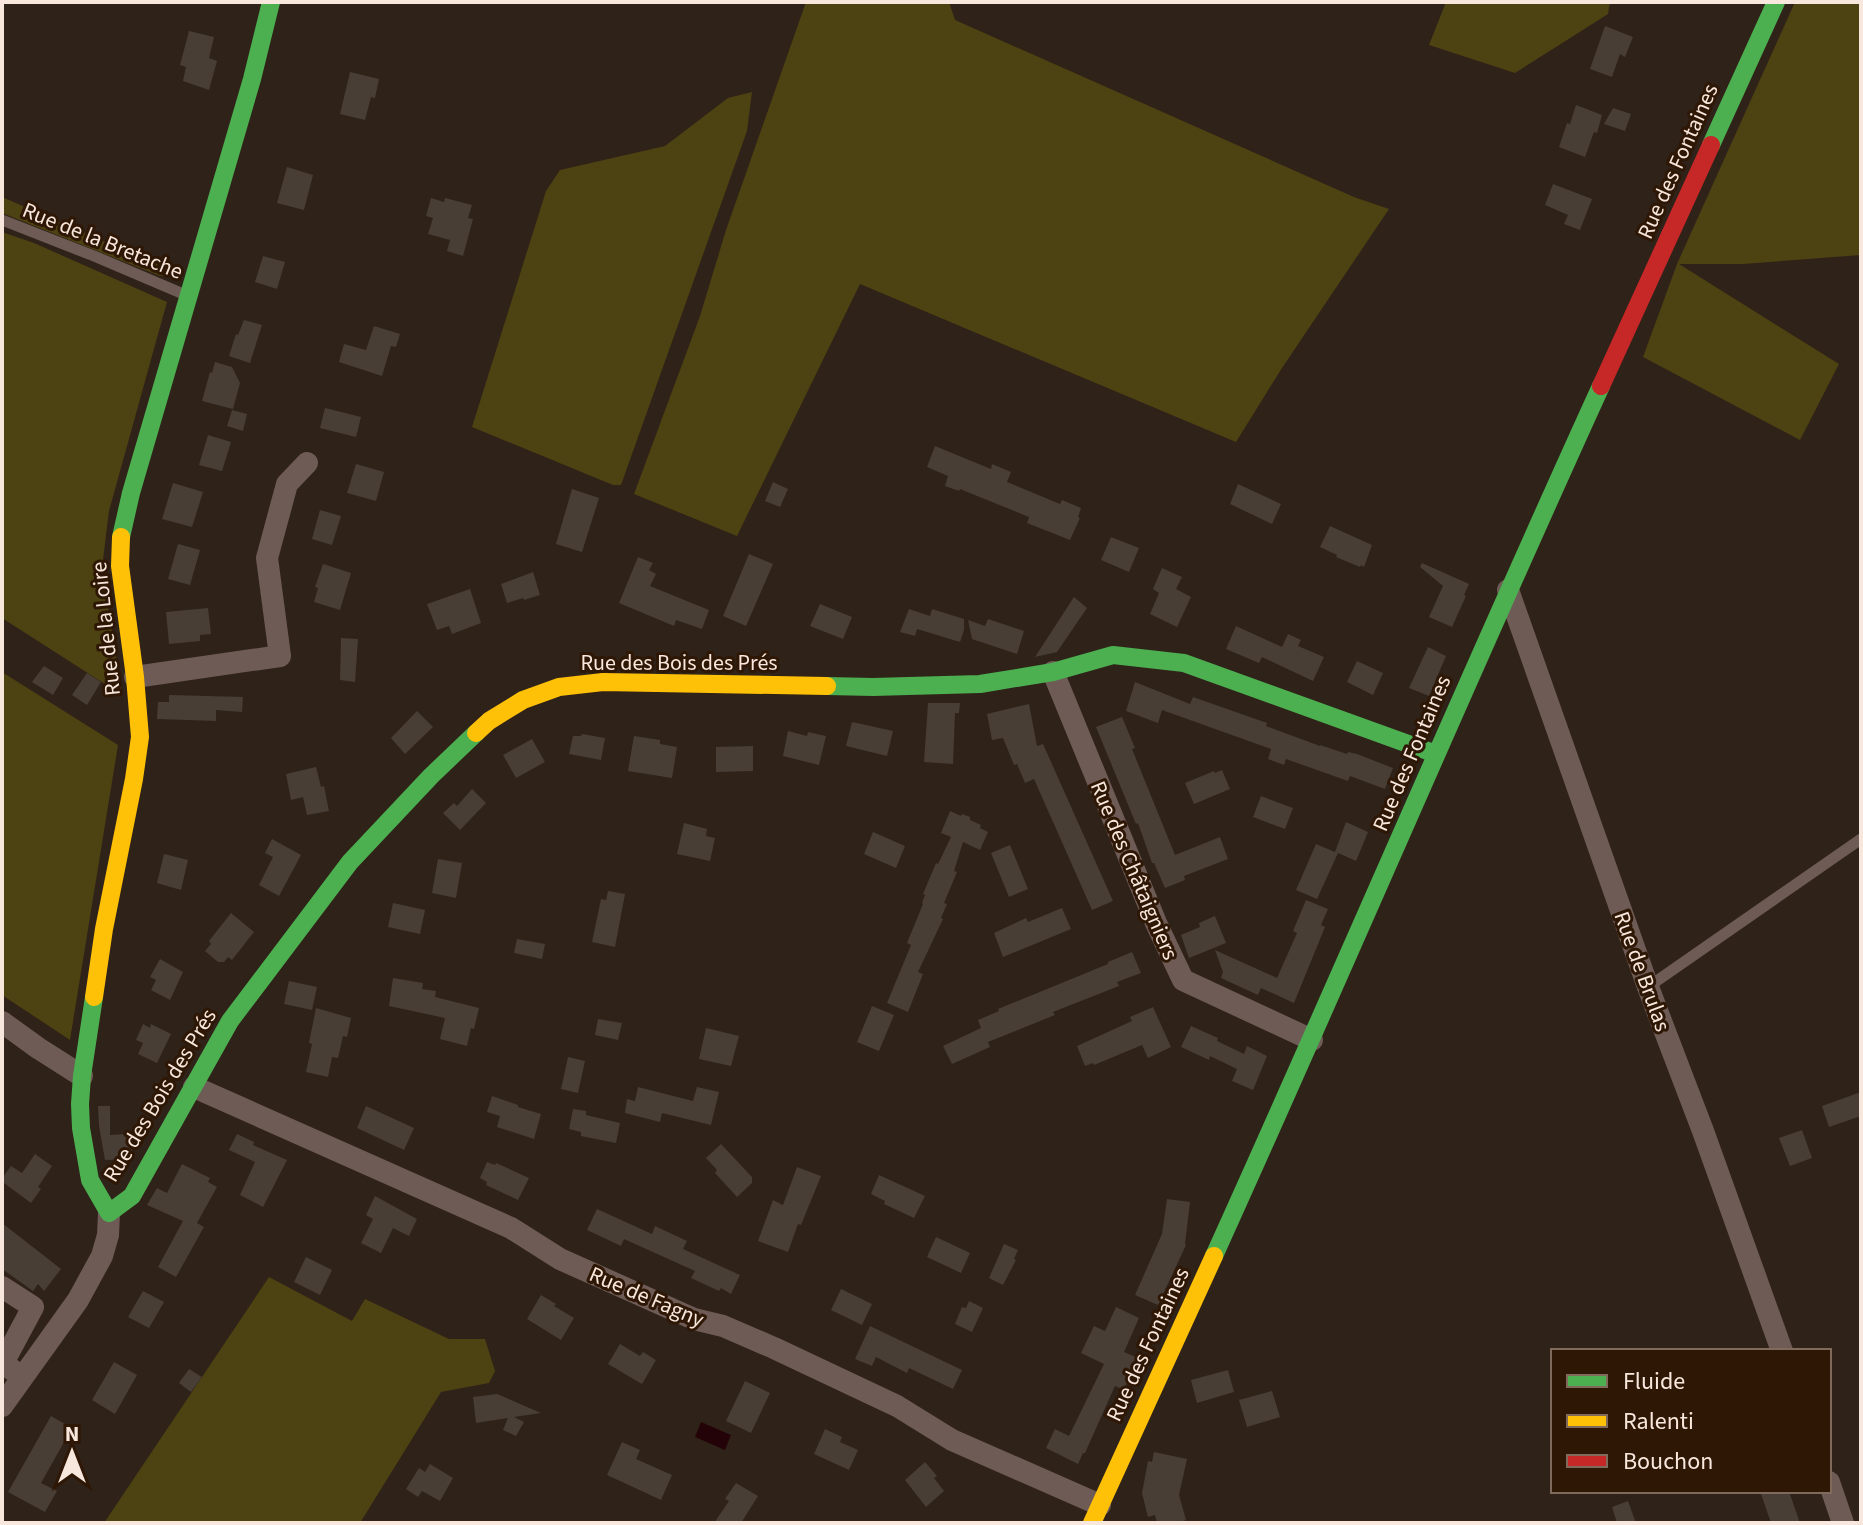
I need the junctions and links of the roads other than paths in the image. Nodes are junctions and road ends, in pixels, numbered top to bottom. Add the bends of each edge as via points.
1 (271, 2) edge
2 (1776, 2) edge
3 (2, 220) edge
4 (189, 296) junction
5 (307, 463) dead end
6 (1508, 590) junction
7 (1053, 672) junction
8 (135, 677) junction
9 (1436, 754) junction
10 (1861, 839) edge
11 (1648, 987) junction
12 (2, 1022) edge
13 (1312, 1040) junction
14 (82, 1076) junction
15 (194, 1087) junction
16 (109, 1213) junction
17 (2, 1287) edge
18 (1781, 1349) edge
19 (3, 1364) edge
20 (22, 1377) junction
21 (2, 1406) edge
22 (1831, 1488) edge
23 (1094, 1518) edge
24 (1843, 1523) edge

1 - 4 street, Rue de la Loire
2 - 6 street, Rue des Fontaines
3 - 4 lane, Rue de la Bretache
4 - 8 street, Rue de la Loire via 121,537
5 - 8 street via 287,484 267,558 280,656
6 - 9 street, Rue des Fontaines
6 - 11 street, Rue de Brulas
7 - 9 street, Rue des Bois des Prés via 1113,655 1184,663
7 - 13 street, Rue des Châtaigniers via 1183,980
7 - 15 street, Rue des Bois des Prés via 980,684 873,687 603,682 559,687 523,700 489,721 350,862 230,1021
8 - 14 street, Rue de la Loire via 140,737
9 - 13 street, Rue des Fontaines
10 - 11 lane
11 - 18 street, Rue de Brulas
12 - 14 street
13 - 23 street, Rue des Fontaines
14 - 16 street, Rue de la Loire via 87,1167
15 - 16 street, Rue des Bois des Prés via 132,1196
15 - 23 street, Rue de Fagny via 511,1228 560,1259 897,1406
16 - 20 street via 102,1256 78,1300
17 - 19 street via 33,1307
19 - 20 street
20 - 21 street
22 - 24 street

